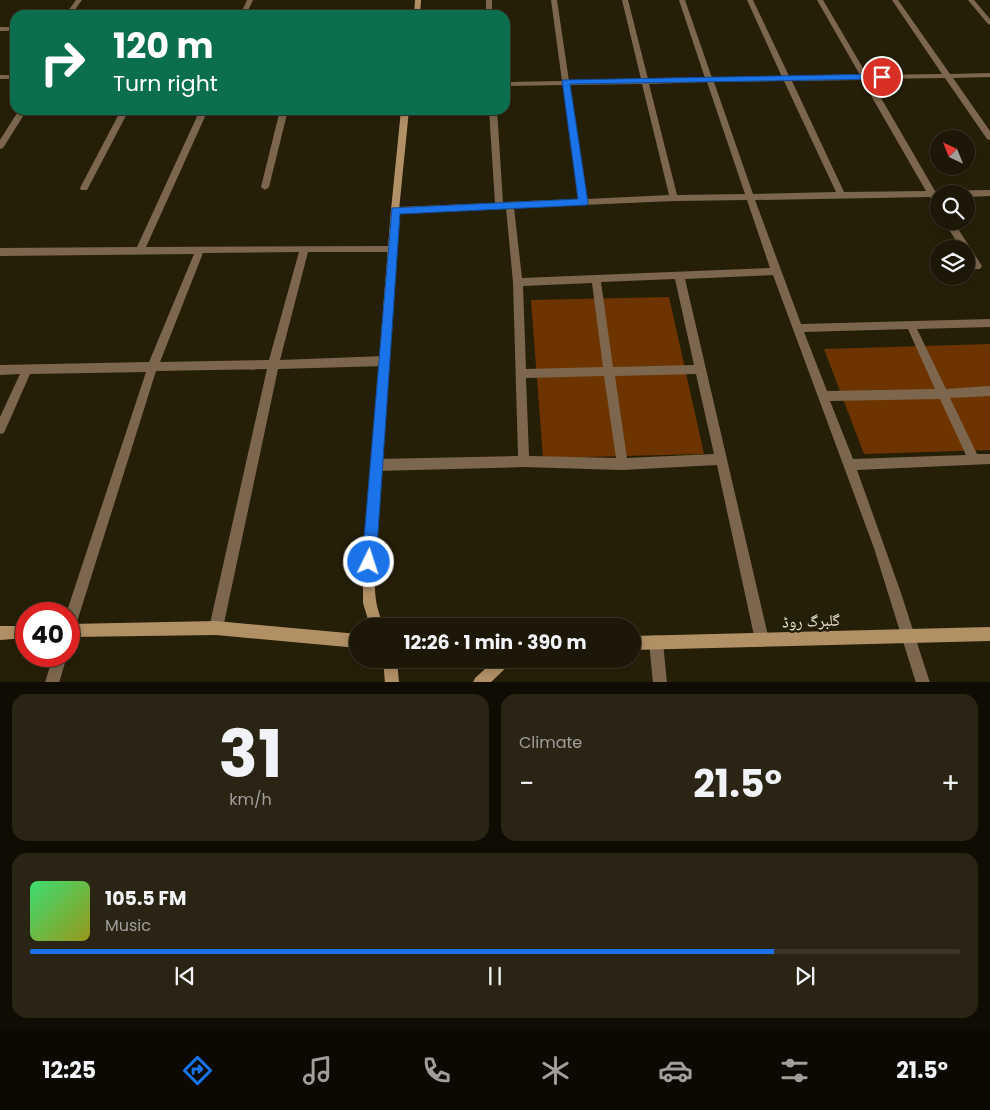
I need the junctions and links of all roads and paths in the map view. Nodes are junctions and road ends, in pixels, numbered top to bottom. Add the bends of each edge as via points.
1 (80, 0) edge
2 (554, 0) edge
3 (625, 0) edge
4 (682, 0) edge
5 (750, 0) edge
6 (820, 0) edge
7 (895, 0) edge
8 (971, 0) edge
9 (72, 10) edge
10 (990, 24) edge
11 (990, 75) edge
12 (948, 76) junction
13 (866, 77) junction
14 (785, 78) junction
15 (644, 80) junction
16 (709, 80) junction
17 (565, 82) junction
18 (510, 84) edge
19 (21, 115) edge
20 (122, 115) edge
21 (202, 115) edge
22 (283, 115) edge
23 (404, 115) edge
24 (493, 115) edge
25 (990, 137) edge
26 (0, 146) edge
27 (932, 185) edge
28 (265, 187) dead end
29 (84, 188) dead end
30 (975, 193) edge
31 (990, 193) edge
32 (930, 194) edge
33 (842, 196) junction
34 (750, 197) junction
35 (674, 198) junction
36 (583, 203) junction
37 (499, 206) junction
38 (510, 206) junction
39 (395, 210) junction
40 (394, 248) junction
41 (200, 249) junction
42 (304, 249) junction
43 (140, 250) junction
44 (0, 252) edge
45 (975, 263) edge
46 (977, 266) dead end
47 (776, 272) junction
48 (679, 274) junction
49 (596, 279) junction
50 (518, 282) junction
51 (990, 323) edge
52 (911, 326) junction
53 (797, 328) junction
54 (384, 361) junction
55 (153, 366) junction
56 (273, 366) junction
57 (701, 369) junction
58 (0, 370) edge
59 (27, 370) junction
60 (608, 372) junction
61 (521, 374) junction
62 (990, 391) edge
63 (943, 394) junction
64 (825, 396) junction
65 (0, 429) edge
66 (721, 459) junction
67 (990, 459) edge
68 (974, 460) junction
69 (524, 461) junction
70 (622, 464) junction
71 (850, 464) junction
72 (376, 465) junction
73 (76, 602) edge
74 (373, 618) edge
75 (216, 628) junction
76 (0, 632) edge
77 (15, 632) edge
78 (80, 632) edge
79 (990, 634) edge
80 (909, 635) junction
81 (349, 640) edge
82 (762, 640) junction
83 (656, 642) junction
84 (641, 643) edge
85 (57, 667) edge
86 (391, 668) edge
87 (495, 668) edge
88 (52, 682) edge
89 (392, 682) edge
90 (480, 682) edge
91 (660, 682) edge
92 (923, 682) edge

1 - 9 street
2 - 17 street
3 - 15 street
4 - 16 street
5 - 14 street
6 - 13 street
7 - 12 street
8 - 10 street
11 - 12 street
12 - 13 street
12 - 25 street
13 - 14 street
13 - 27 street
14 - 16 street
14 - 33 street
15 - 16 street
15 - 17 street
15 - 35 street
16 - 34 street
17 - 18 street
17 - 36 street
19 - 26 street
20 - 29 street
21 - 43 street
22 - 28 street
23 - 39 street
24 - 37 street
30 - 31 street
32 - 33 street
33 - 34 street
34 - 35 street
34 - 47 street
35 - 36 street
36 - 38 street
37 - 38 street
37 - 39 street
38 - 50 street
39 - 40 street
40 - 42 street
40 - 54 street
41 - 42 street
41 - 43 street
41 - 55 street
42 - 56 street
43 - 44 street
45 - 46 street
47 - 48 street
47 - 53 street
48 - 49 street
48 - 57 street
49 - 50 street
49 - 60 street
50 - 61 street
51 - 52 street
52 - 53 street
52 - 63 street
53 - 64 street
54 - 56 street
54 - 72 street
55 - 56 street
55 - 59 street
55 - 73 street
56 - 75 street
57 - 60 street
57 - 66 street
58 - 59 street
59 - 65 street
60 - 61 street
60 - 70 street
61 - 69 street
62 - 63 street
63 - 64 street
63 - 68 street
64 - 71 street
66 - 70 street
66 - 82 street
67 - 68 street
68 - 71 street
69 - 70 street
69 - 72 street
71 - 80 street
72 - 74 street via 369,562
75 - 78 street
75 - 81 street
76 - 77 street
79 - 80 street, گلبرگ روڈ
80 - 82 street, گلبرگ روڈ
80 - 92 street
82 - 83 street, گلبرگ روڈ
83 - 84 street, گلبرگ روڈ
83 - 91 street
85 - 88 street
86 - 89 street
87 - 90 street

